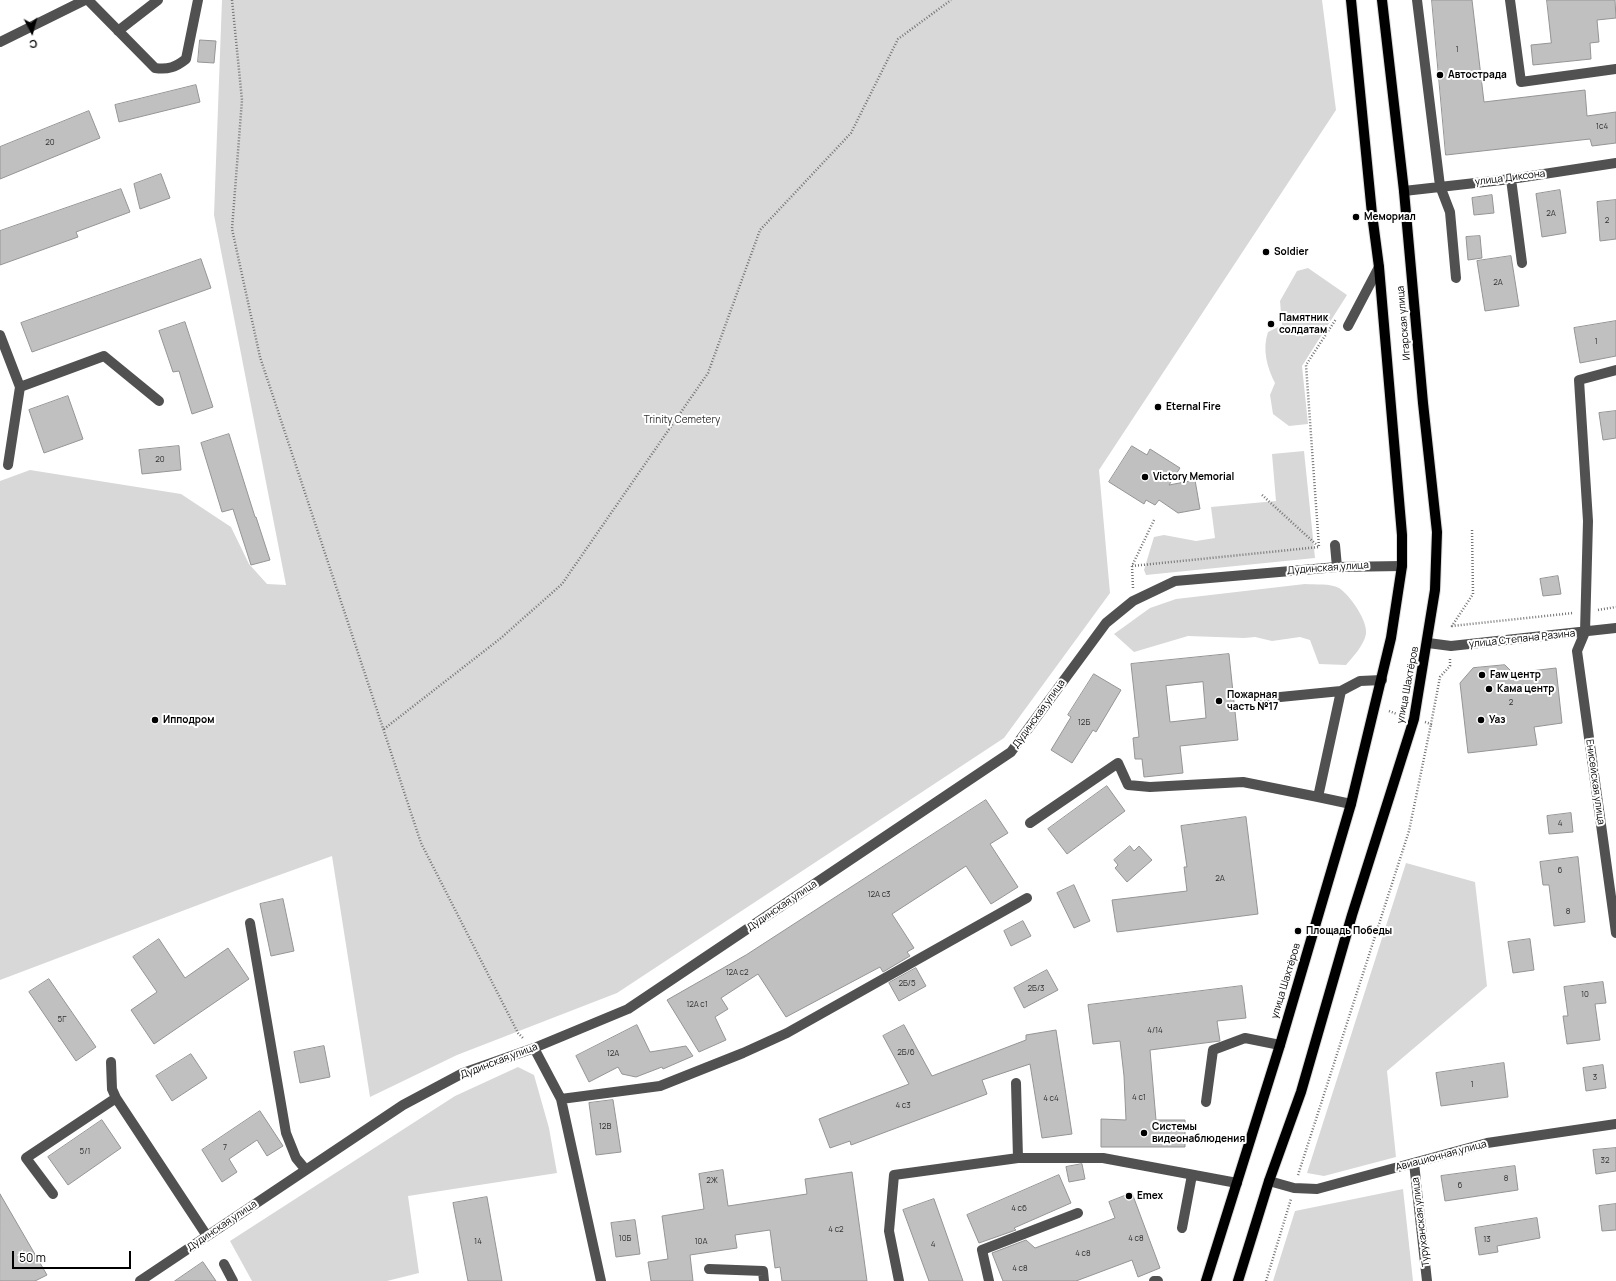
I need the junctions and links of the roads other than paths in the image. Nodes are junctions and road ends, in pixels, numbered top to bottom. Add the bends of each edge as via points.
1 (86, 0) edge
2 (158, 0) edge
3 (198, 0) edge
4 (1351, 0) edge
5 (1382, 0) edge
6 (1417, 0) edge
7 (1510, 0) edge
8 (118, 31) junction
9 (0, 42) edge
10 (1616, 69) edge
11 (1616, 163) edge
12 (1511, 178) junction
13 (1440, 186) junction
14 (1404, 191) junction
15 (1522, 263) dead end
16 (1379, 267) junction
17 (1456, 278) dead end
18 (1348, 326) dead end
19 (0, 335) edge
20 (1616, 370) edge
21 (20, 386) junction
22 (159, 401) dead end
23 (8, 465) dead end
24 (1335, 545) dead end
25 (1337, 566) junction
26 (1402, 566) junction
27 (1616, 628) edge
28 (1585, 632) junction
29 (1391, 638) joint
30 (1428, 644) junction
31 (1382, 680) junction
32 (1341, 691) junction
33 (1260, 699) dead end
34 (1318, 797) junction
35 (1351, 804) junction
36 (1030, 823) dead end
37 (1027, 898) dead end
38 (250, 923) dead end
39 (1616, 933) edge
40 (1280, 1045) junction
41 (534, 1048) junction
42 (111, 1062) dead end
43 (1016, 1084) dead end
44 (116, 1098) junction
45 (561, 1099) junction
46 (1206, 1102) dead end
47 (1616, 1124) edge
48 (1018, 1158) junction
49 (1414, 1163) junction
50 (306, 1170) junction
51 (1192, 1174) junction
52 (1269, 1181) junction
53 (1237, 1183) junction
54 (53, 1194) dead end
55 (1078, 1213) dead end
56 (1182, 1228) dead end
57 (207, 1236) junction
58 (224, 1264) dead end
59 (709, 1269) dead end
60 (140, 1281) edge
61 (233, 1281) edge
62 (601, 1281) edge
63 (764, 1281) edge
64 (899, 1281) edge
65 (989, 1281) edge
66 (1154, 1281) edge
67 (1158, 1281) edge
68 (1206, 1281) edge
69 (1238, 1281) edge
70 (1427, 1281) edge

1 - 8 street
1 - 9 street
2 - 8 street
3 - 8 street via 186,59 178,65 165,70 155,68
4 - 16 main road, Игарская улица
5 - 14 main road, Игарская улица
6 - 13 street
7 - 10 street via 1521,82
11 - 12 street, улица Диксона
12 - 13 street, улица Диксона
12 - 15 street
13 - 14 street, улица Диксона
13 - 17 street via 1450,212
14 - 30 main road, Игарская улица via 1437,532 1436,590
16 - 18 street
16 - 26 main road, Игарская улица via 1402,535
19 - 21 street
20 - 28 street via 1579,380 1588,521
21 - 22 street via 104,356
21 - 23 street
24 - 25 street
25 - 26 street, Дудинская улица
25 - 41 street, Дудинская улица via 1175,581 1133,601 1106,623 1011,752 628,1009
26 - 29 main road, Игарская улица
27 - 28 street, улица Степана Разина
28 - 30 street, улица Степана Разина via 1451,646
28 - 39 street, Енисейская улица via 1577,651
29 - 31 main road, улица Шахтёров
30 - 52 main road, улица Шахтёров via 1414,719 1352,915 1301,1092
31 - 32 street via 1360,681
31 - 35 main road, улица Шахтёров
32 - 33 street
32 - 34 street
34 - 35 street
34 - 36 street via 1243,782 1150,787 1128,785 1118,763
35 - 40 main road, улица Шахтёров
37 - 45 street via 787,1033 743,1053 660,1086
38 - 50 street via 286,1133 296,1158
40 - 46 street via 1245,1038 1213,1050
40 - 53 main road, улица Шахтёров
41 - 45 street
41 - 50 street, Дудинская улица via 463,1074 403,1105
42 - 44 street via 112,1090
43 - 48 street
44 - 54 street via 26,1158
44 - 57 street
45 - 62 street
47 - 49 street, Авиационная улица via 1487,1143
48 - 51 street via 1103,1158
48 - 64 street via 894,1175 889,1231
49 - 52 street, Авиационная улица via 1317,1189 1294,1188
49 - 70 street, Туруханская улица
50 - 57 street, Дудинская улица
51 - 53 street
51 - 56 street
52 - 69 main road, улица Шахтёров
53 - 68 main road, улица Шахтёров
55 - 65 street via 982,1250
57 - 60 street, Дудинская улица
58 - 61 street
59 - 63 street via 763,1271
66 - 67 street

